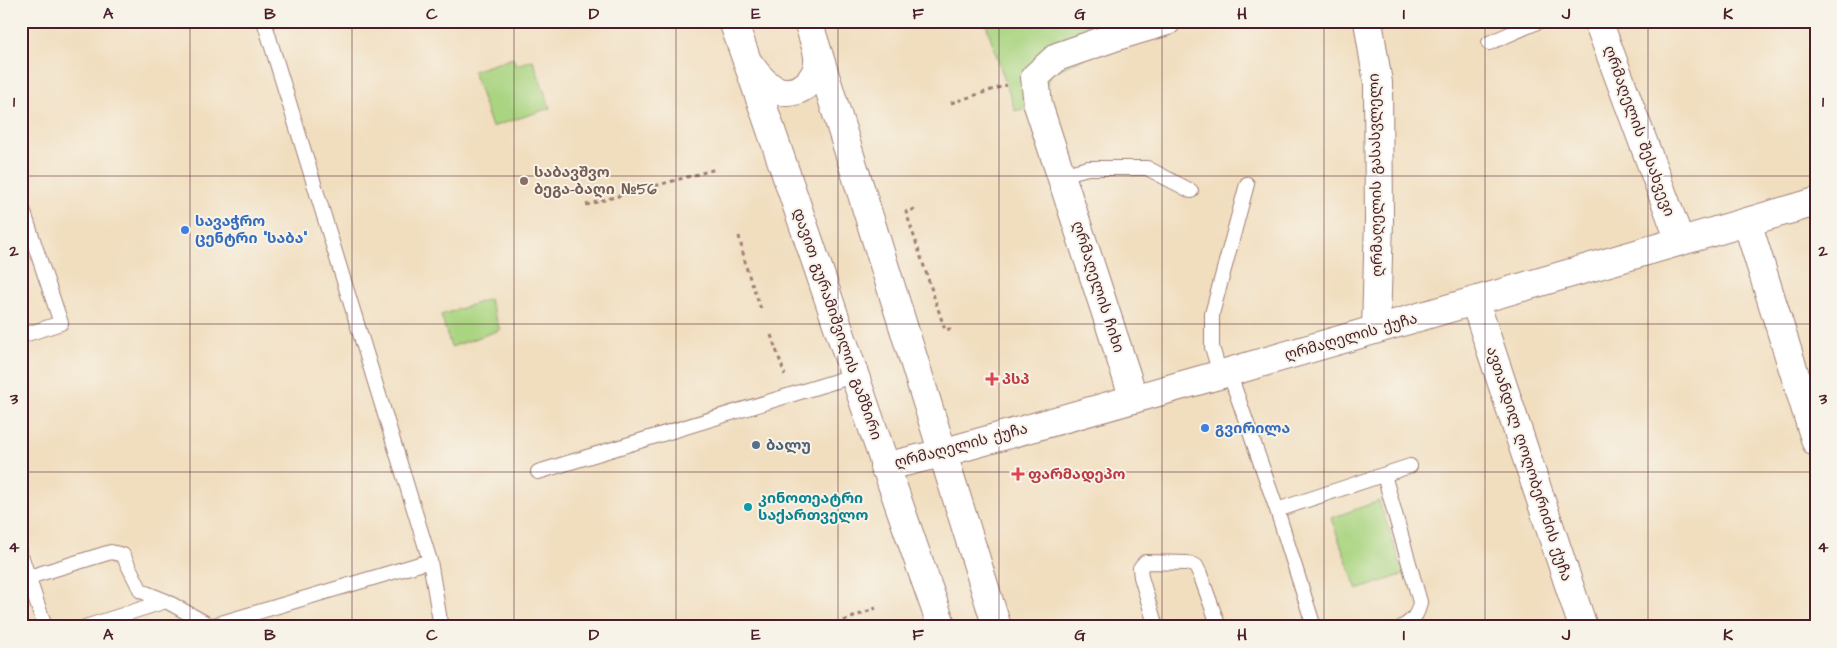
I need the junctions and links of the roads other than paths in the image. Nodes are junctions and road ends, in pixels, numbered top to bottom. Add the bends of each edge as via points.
1 (264, 21) edge
2 (732, 21) edge
3 (1167, 21) edge
4 (1368, 21) edge
5 (1540, 21) edge
6 (1598, 21) edge
7 (812, 34) edge
8 (1489, 43) dead end
9 (747, 62) junction
10 (1062, 175) junction
11 (1247, 184) dead end
12 (1191, 191) dead end
13 (1816, 202) edge
14 (21, 204) edge
15 (1747, 222) junction
16 (1680, 241) junction
17 (1475, 302) junction
18 (1376, 330) junction
19 (21, 336) edge
20 (1225, 373) junction
21 (856, 375) junction
22 (1134, 399) junction
23 (1816, 442) edge
24 (942, 453) junction
25 (1410, 466) dead end
26 (884, 467) junction
27 (538, 472) dead end
28 (1384, 475) junction
29 (1277, 510) junction
30 (21, 555) edge
31 (430, 561) junction
32 (29, 578) junction
33 (166, 601) junction
34 (45, 627) edge
35 (86, 627) edge
36 (441, 627) edge
37 (942, 627) edge
38 (997, 627) edge
39 (1156, 627) edge
40 (1219, 627) edge
41 (1314, 627) edge
42 (1402, 627) edge
43 (1583, 627) edge

1 - 31 lane
2 - 9 street, დავით გურამიშვილის გამზირი
3 - 10 street, ღრმაღელის ჩიხი via 1057,57 1035,77 1038,105
4 - 18 street, ღრმაღელის გასასვლელი via 1378,83
5 - 8 lane
6 - 16 street, ღრმაღელის შესახვევი
7 - 9 street via 819,60 816,74 807,85 794,91 779,91 766,84
7 - 24 street
9 - 21 street, დავით გურამიშვილის გამზირი
10 - 12 lane via 1088,168 1147,168
10 - 22 street, ღრმაღელის ჩიხი
11 - 20 lane via 1212,314 1212,347
13 - 15 street, ღრმაღელის ქუჩა
14 - 19 lane via 61,323
15 - 16 street, ღრმაღელის ქუჩა
15 - 23 street
16 - 17 street, ღრმაღელის ქუჩა
17 - 18 street, ღრმაღელის ქუჩა
17 - 43 street, ავთანდილ ღოღობერიძის ქუჩა
18 - 20 street, ღრმაღელის ქუჩა
20 - 22 street, ღრმაღელის ქუჩა
20 - 29 lane
21 - 26 street, დავით გურამიშვილის გამზირი
21 - 27 lane
22 - 24 street, ღრმაღელის ქუჩა
24 - 26 street, ღრმაღელის ქუჩა
24 - 38 street
25 - 28 lane
26 - 37 street, დავით გურამიშვილის გამზირი
28 - 29 lane
28 - 42 lane via 1420,602 1412,622
29 - 41 lane
30 - 32 lane
31 - 33 lane via 210,626
31 - 36 lane
32 - 33 lane via 111,552 123,555 141,591
32 - 34 lane
33 - 35 lane
39 - 40 lane via 1141,576 1140,568 1146,562 1196,566

